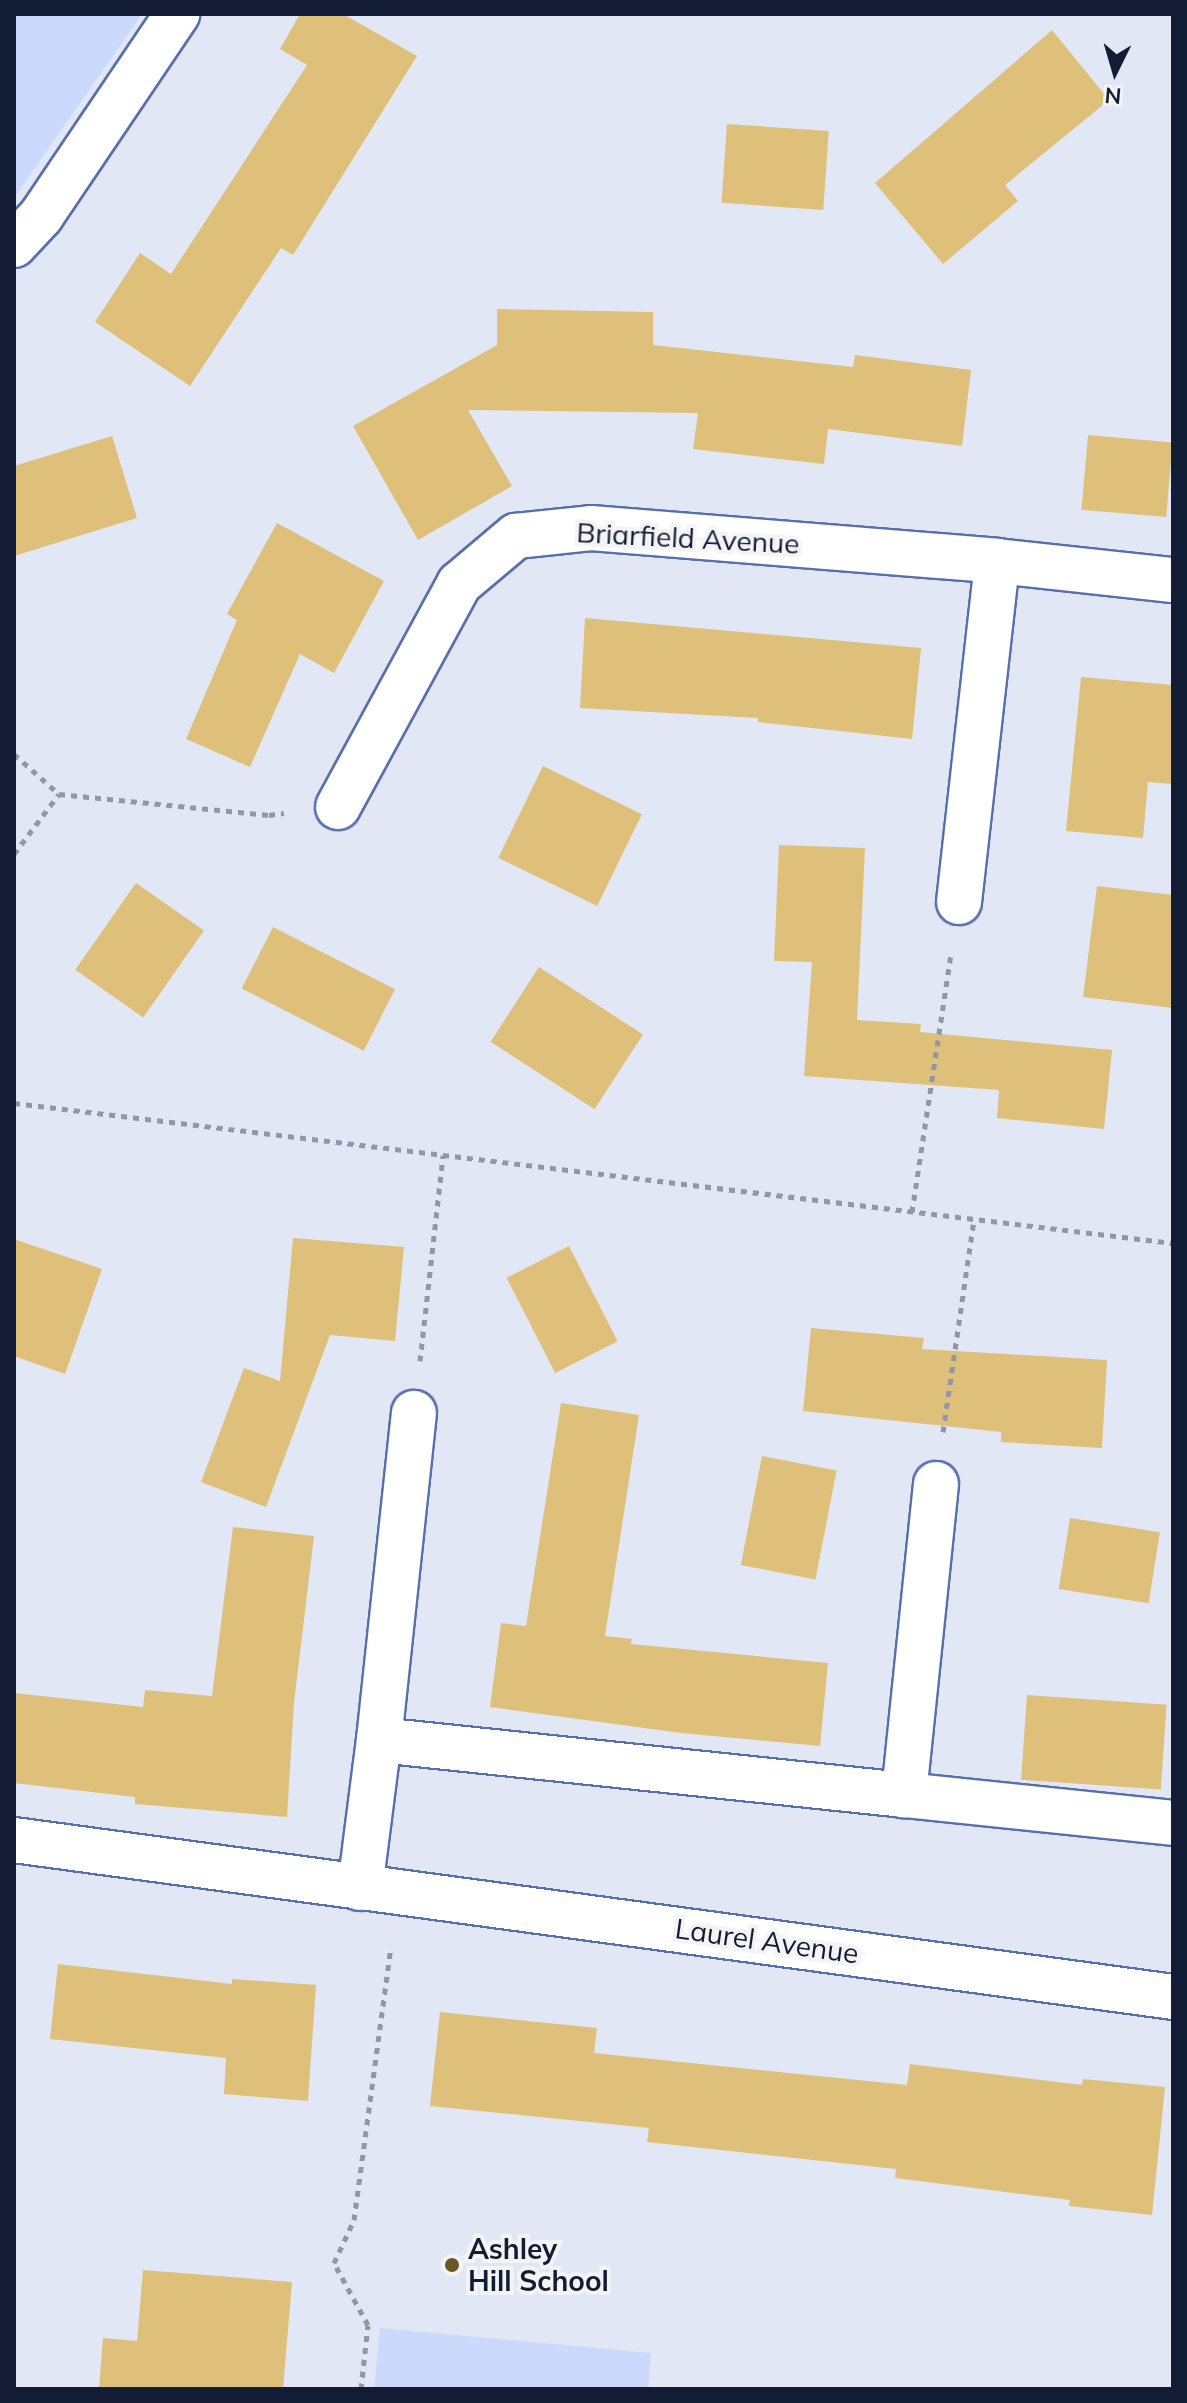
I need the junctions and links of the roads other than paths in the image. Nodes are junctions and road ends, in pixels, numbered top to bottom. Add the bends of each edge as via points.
1 (177, 14) edge
2 (14, 245) edge
3 (997, 561) junction
4 (1173, 580) edge
5 (338, 807) road end
6 (959, 902) road end
7 (414, 1413) road end
8 (936, 1484) road end
9 (379, 1740) junction
10 (904, 1795) junction
11 (1173, 1823) edge
12 (14, 1840) edge
13 (379, 1890) junction
14 (1173, 1997) edge

1 - 2 street via 41,216
3 - 4 street, Briarfield Avenue
3 - 5 street, Briarfield Avenue via 591,528 516,536 459,584
3 - 6 street
7 - 9 street
8 - 10 street
9 - 10 street
9 - 13 street
10 - 11 street
12 - 13 street, Laurel Avenue
13 - 14 street, Laurel Avenue

